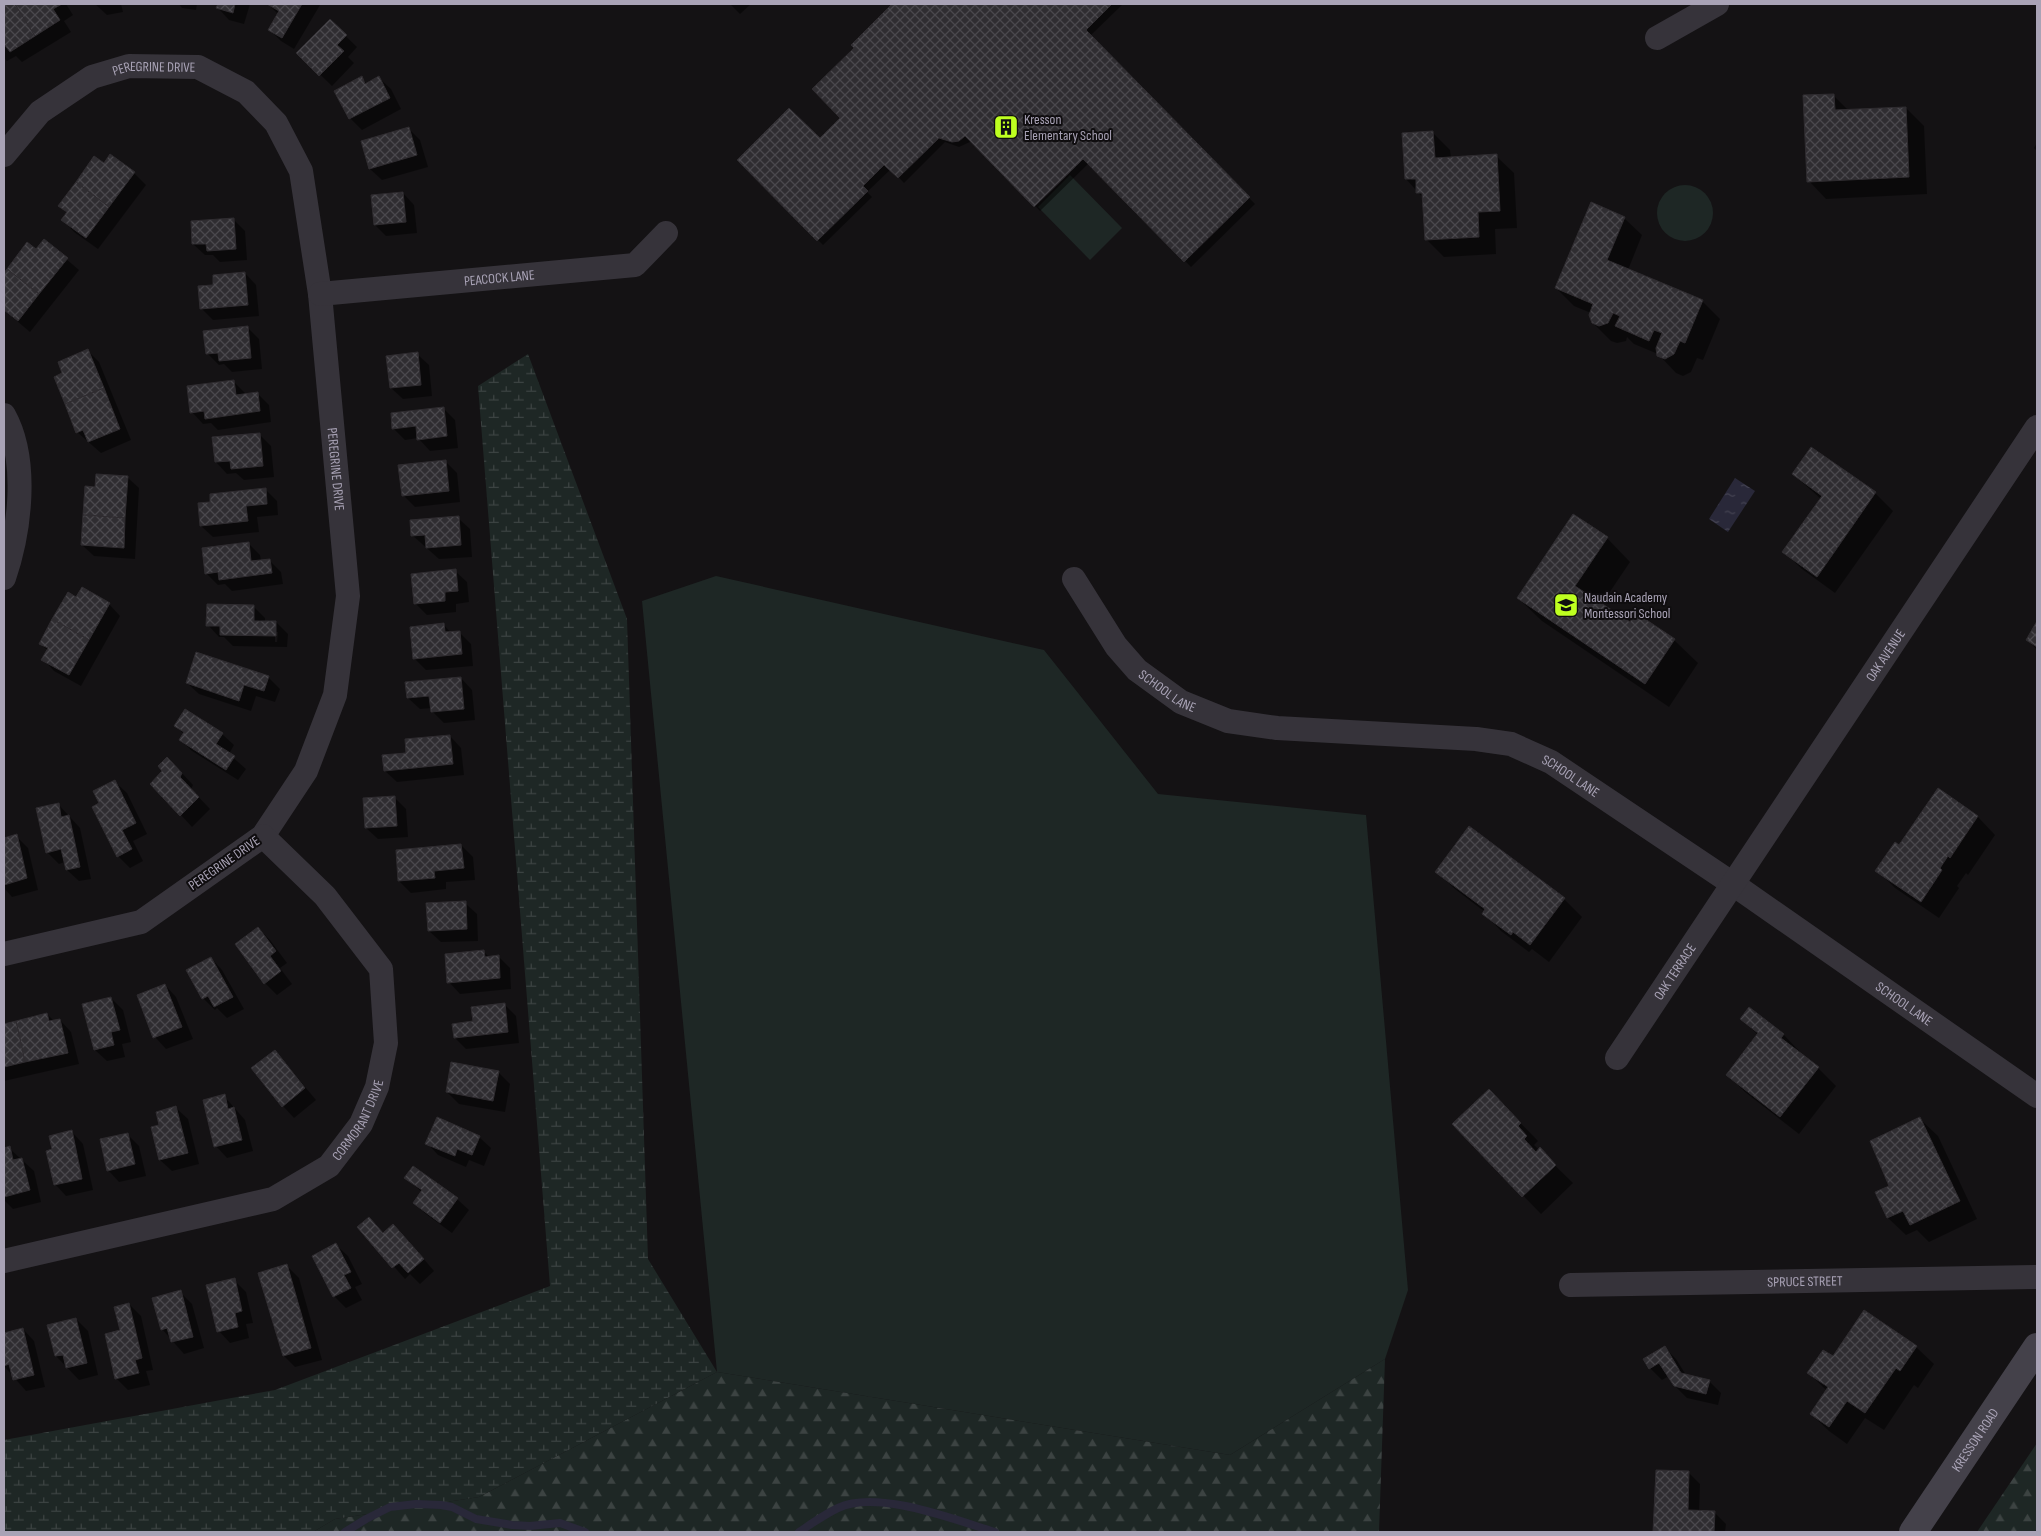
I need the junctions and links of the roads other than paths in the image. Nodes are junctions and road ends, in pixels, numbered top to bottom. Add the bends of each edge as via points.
1 (1718, 4) edge
2 (1657, 38) dead end
3 (4, 155) edge
4 (666, 233) dead end
5 (320, 294) junction
6 (4, 415) edge
7 (2037, 427) edge
8 (4, 578) edge
9 (1074, 579) dead end
10 (263, 836) junction
11 (1732, 884) junction
12 (4, 954) edge
13 (1617, 1058) dead end
14 (2037, 1096) edge
15 (4, 1261) edge
16 (2037, 1277) edge
17 (1571, 1285) dead end
18 (2037, 1347) edge
19 (1913, 1532) edge

1 - 2 street
3 - 5 street, PEREGRINE DRIVE via 40,112 92,77 130,66 198,67 246,92 276,123 301,171
4 - 5 street, PEACOCK LANE via 635,265
5 - 10 street, PEREGRINE DRIVE via 348,596 335,695 306,771
6 - 8 street via 11,429 19,468 18,524
7 - 11 street, OAK AVENUE
9 - 11 street, SCHOOL LANE via 1116,646 1137,670 1181,702 1228,721 1267,726 1511,744 1551,762
10 - 12 street, PEREGRINE DRIVE via 141,922
10 - 15 street, CORMORANT DRIVE via 325,896 381,969 386,1043 377,1087 361,1124 328,1166 273,1199
11 - 13 street, OAK TERRACE
11 - 14 street, SCHOOL LANE
16 - 17 street, SPRUCE STREET
18 - 19 main road, KRESSON ROAD

